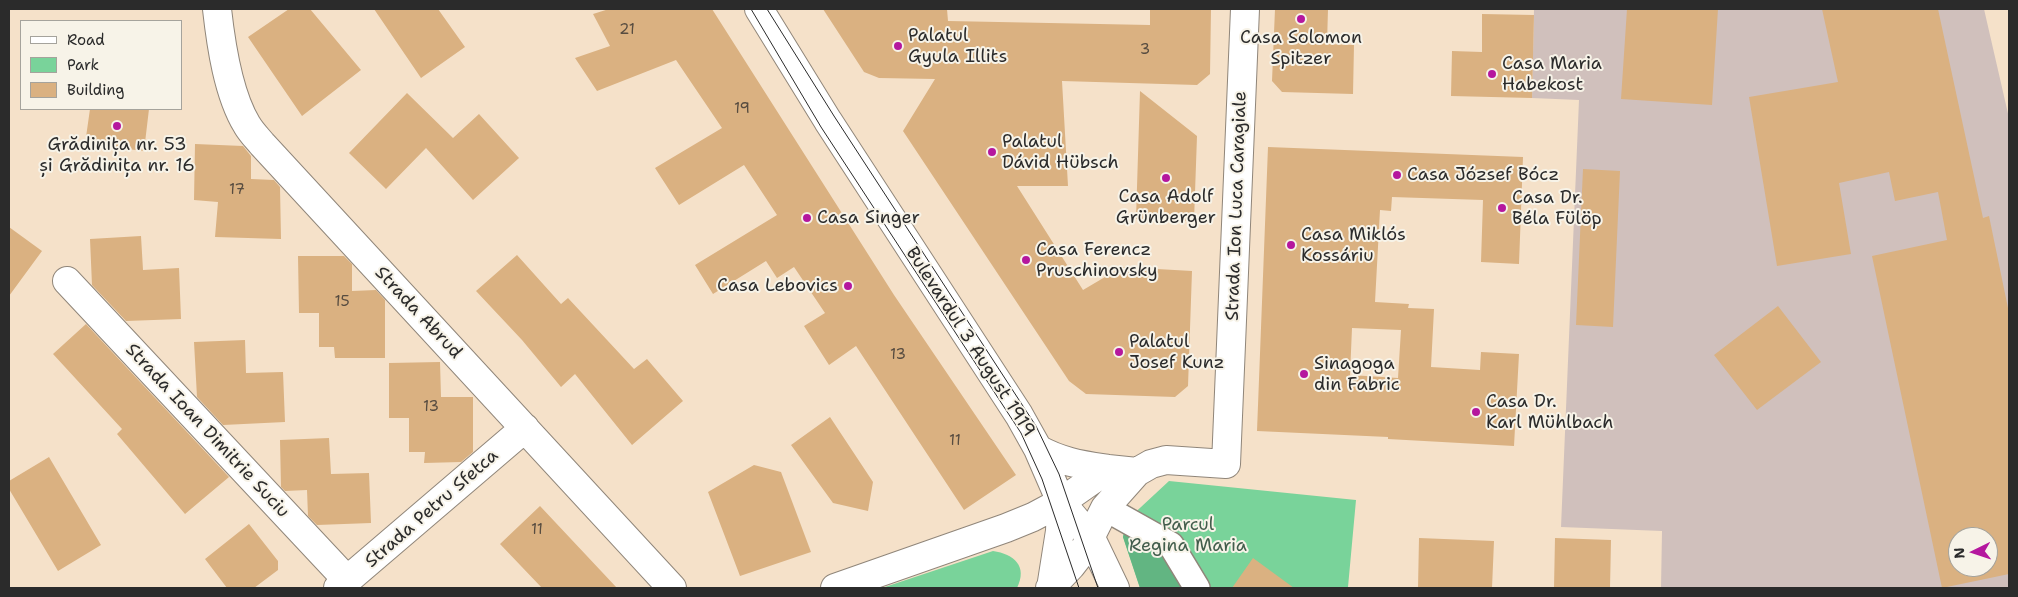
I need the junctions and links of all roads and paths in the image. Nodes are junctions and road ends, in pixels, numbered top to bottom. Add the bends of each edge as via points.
1 (217, 9) edge
2 (759, 9) edge
3 (1245, 9) edge
4 (66, 280) dead end
5 (525, 428) junction
6 (1038, 449) junction
7 (1108, 469) junction
8 (1137, 472) junction
9 (1061, 502) junction
10 (1105, 508) junction
11 (1091, 538) junction
12 (343, 584) edge
13 (672, 588) edge
14 (835, 588) edge
15 (1051, 588) edge
16 (1116, 588) edge
17 (1198, 588) edge

1 - 5 street, Strada Abrud via 224,63 247,125
2 - 6 street, Bulevardul 3 August 1919
3 - 8 street, Strada Ion Luca Caragiale via 1226,464 1166,460
4 - 12 street, Strada Ioan Dimitrie Suciu
5 - 12 street, Strada Petru Sfetca
5 - 13 street, Strada Abrud
6 - 7 street via 1067,462
6 - 9 street, Bulevardul 3 August 1919
7 - 8 street
7 - 9 street
8 - 10 street
9 - 11 street, Bulevardul 3 August 1919
9 - 14 street via 1006,528
9 - 15 street, Bulevardul 3 August 1919
10 - 11 street
10 - 17 street via 1171,545
11 - 15 street
11 - 16 street, Bulevardul 3 August 1919

